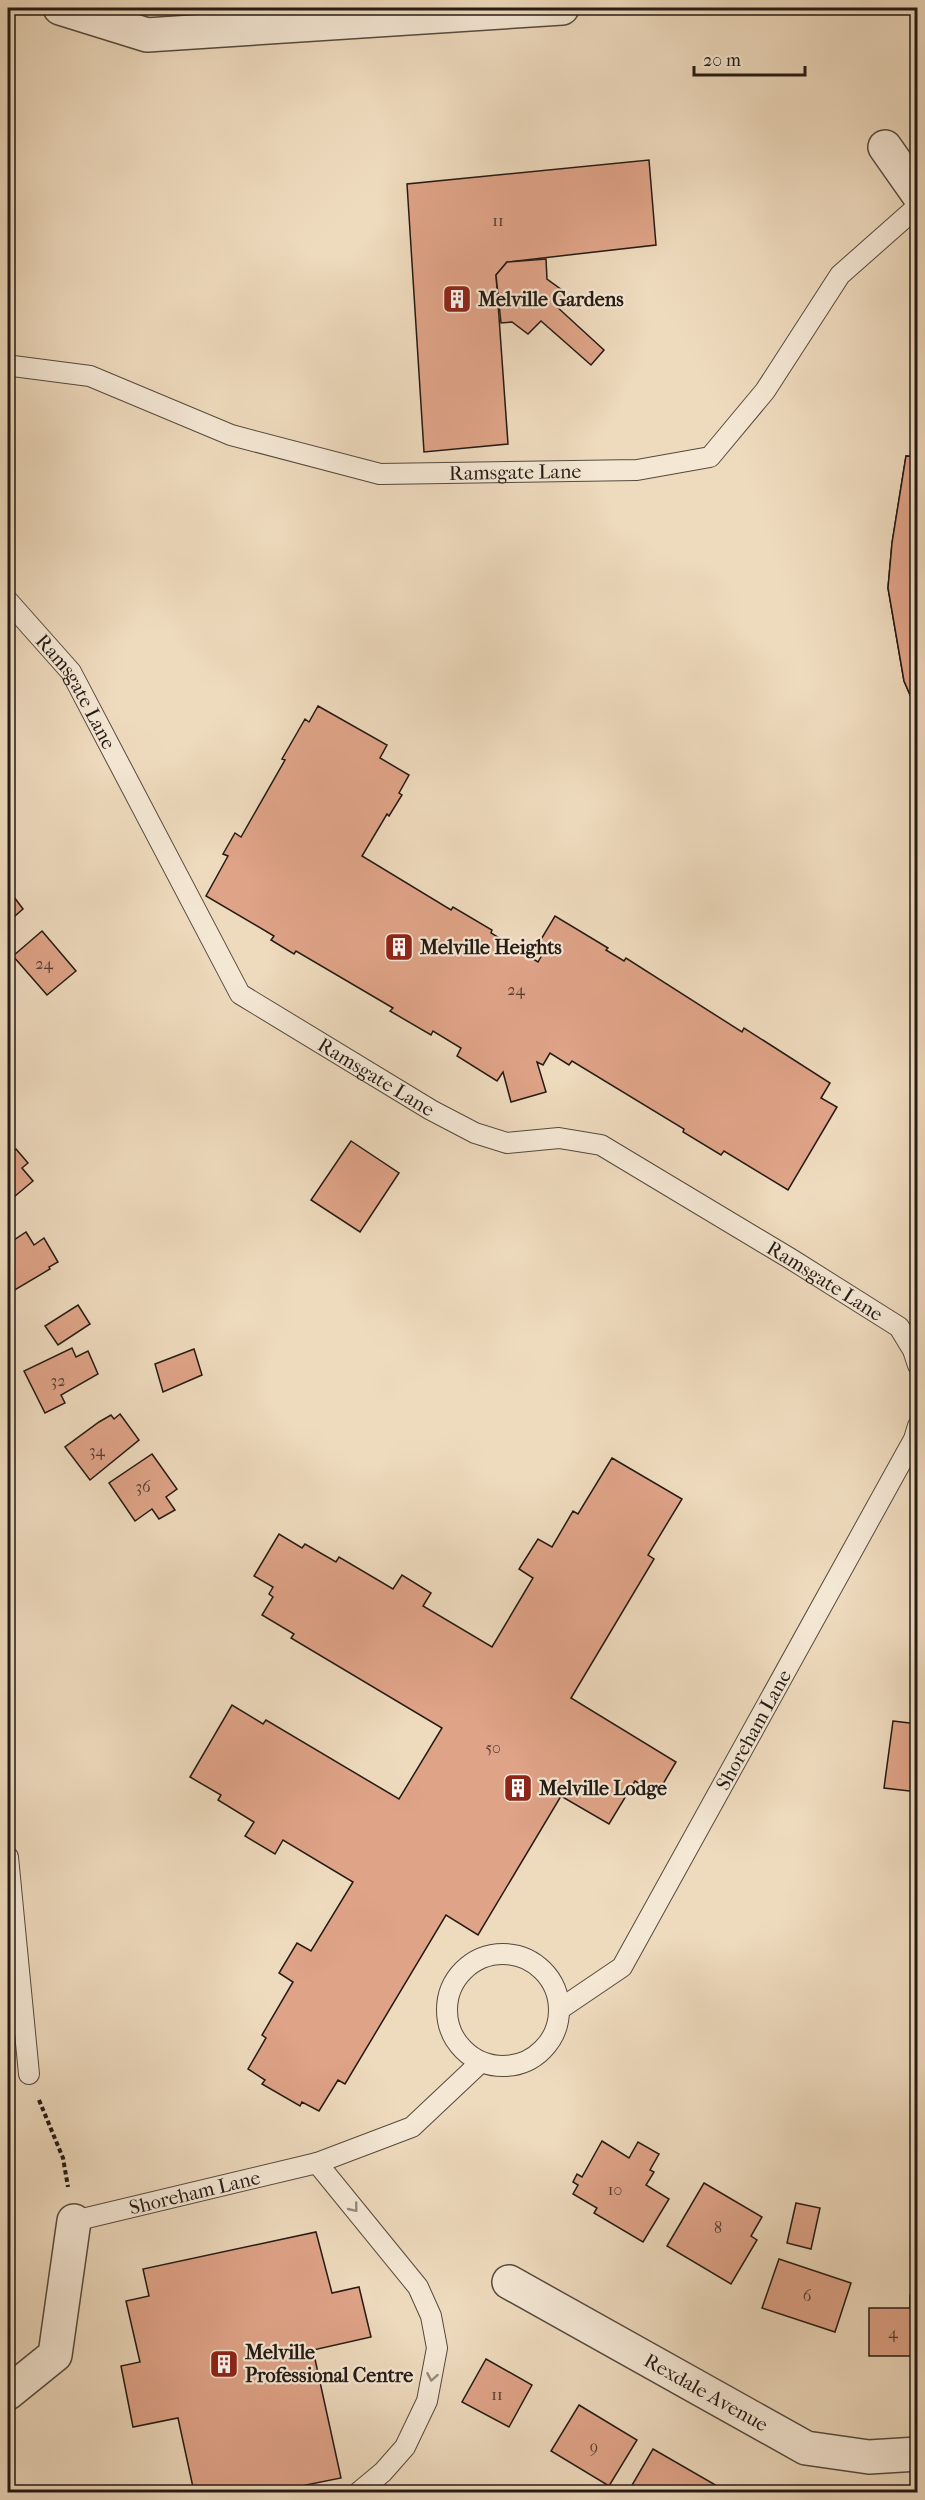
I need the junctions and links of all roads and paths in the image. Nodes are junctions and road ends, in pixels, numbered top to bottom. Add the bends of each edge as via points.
1 (60, 8) edge
2 (562, 8) edge
3 (885, 147) dead end
4 (918, 194) edge
5 (918, 206) edge
6 (8, 368) edge
7 (8, 601) edge
8 (915, 1358) edge
9 (918, 1426) edge
10 (8, 1857) edge
11 (560, 2009) junction
12 (481, 2062) junction
13 (29, 2074) joint
14 (317, 2163) junction
15 (74, 2221) junction
16 (509, 2282) dead end
17 (8, 2393) edge
18 (918, 2454) edge
19 (359, 2493) edge

1 - 2 street via 147,35
3 - 4 street
5 - 6 lane, Ramsgate Lane via 840,275 765,391 710,457 647,468 380,474 231,435 90,376
7 - 8 lane, Ramsgate Lane via 71,672 240,993 475,1133 507,1143 559,1138 601,1145 898,1327
9 - 11 lane, Shoreham Lane via 621,1967
10 - 13 lane
11 - 12 lane via 557,2028 548,2045 534,2058 517,2065
11 - 12 lane via 547,1973 532,1961 494,1954 477,1960 452,1986 447,2003 454,2038
12 - 14 lane, Shoreham Lane via 412,2127
13 - 15 path via 63,2158
14 - 15 lane, Shoreham Lane
14 -> 19 lane via 418,2288 431,2316 437,2348 427,2401 405,2447
15 - 17 street via 55,2355
16 - 18 street, Rexdale Avenue via 806,2448 868,2457

